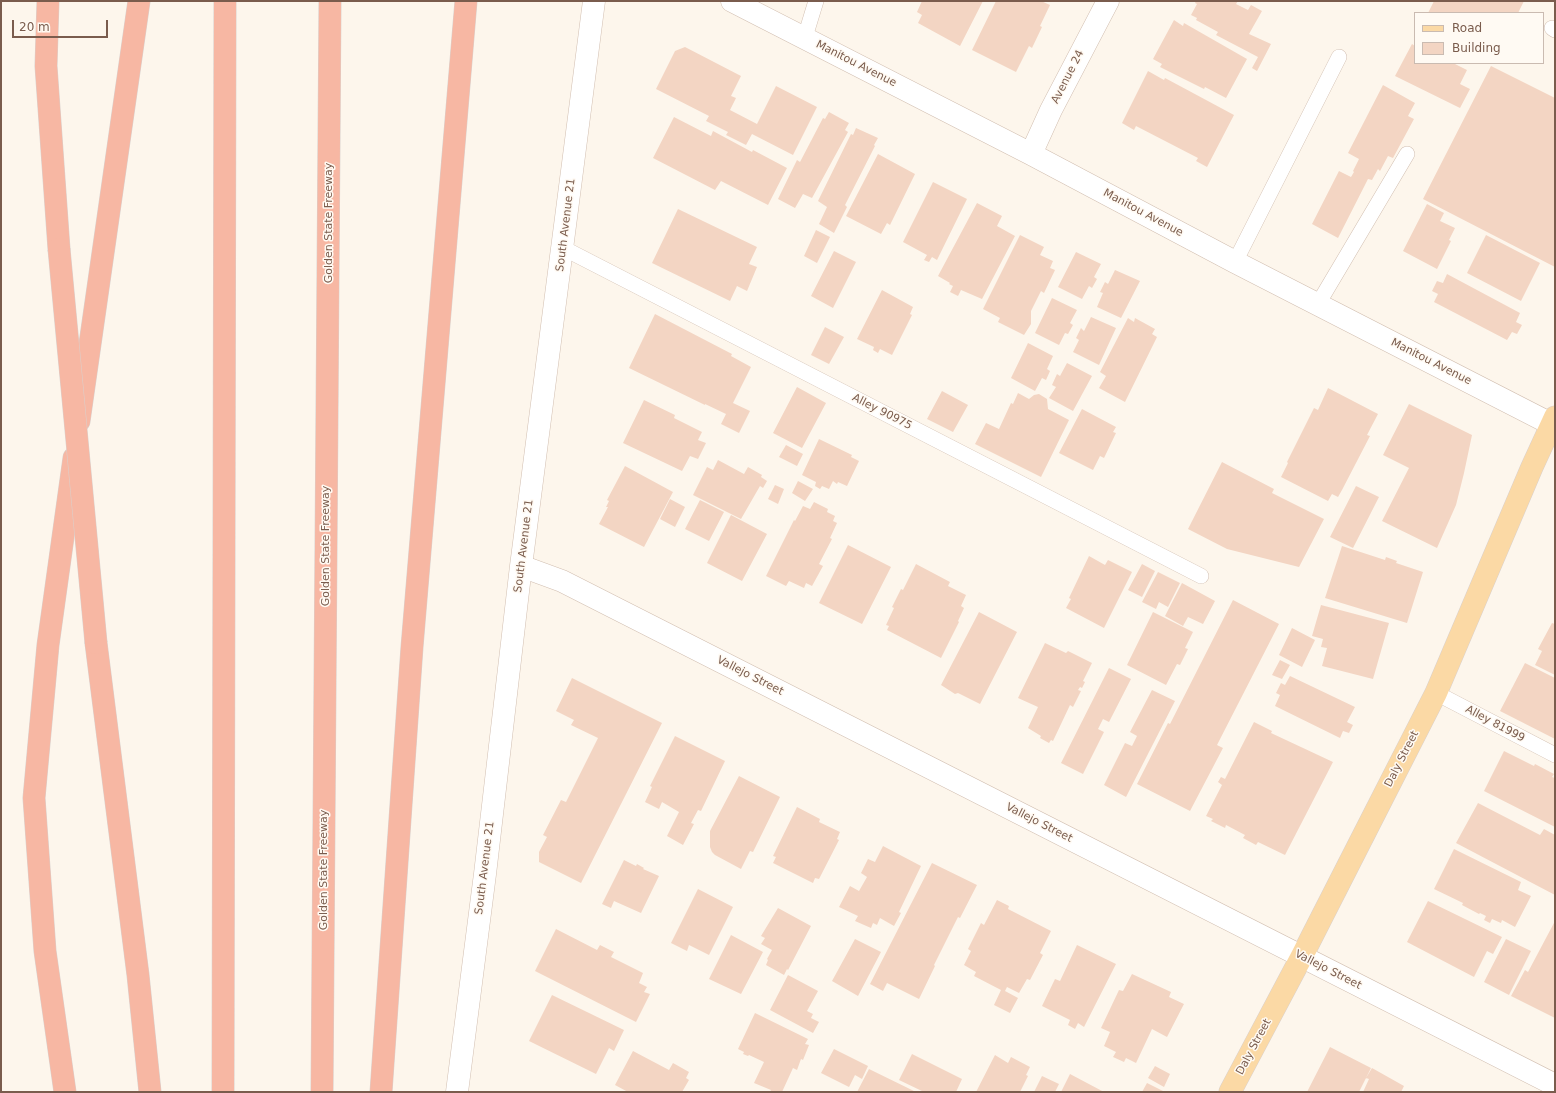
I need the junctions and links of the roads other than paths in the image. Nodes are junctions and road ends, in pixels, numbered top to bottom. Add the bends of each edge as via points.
1 (48, 1) edge
2 (139, 1) edge
3 (225, 1) edge
4 (330, 1) edge
5 (466, 1) edge
6 (594, 1) edge
7 (732, 1) edge
8 (816, 1) edge
9 (1108, 1) edge
10 (805, 37) junction
11 (1339, 58) dead end
12 (1031, 154) junction
13 (1407, 154) dead end
14 (563, 248) junction
15 (1235, 262) junction
16 (1318, 304) junction
17 (1554, 422) edge
18 (521, 566) junction
19 (1201, 576) dead end
20 (1436, 693) junction
21 (1555, 756) edge
22 (1302, 956) junction
23 (1548, 1086) edge
24 (65, 1092) edge
25 (150, 1092) edge
26 (223, 1092) edge
27 (322, 1092) edge
28 (381, 1092) edge
29 (457, 1092) edge
30 (1230, 1092) edge

1 - 25 highway, bridge via 46,66 59,249 96,644 138,975
2 - 24 highway via 48,645 34,798 45,951
3 - 26 highway
4 - 27 highway, Golden State Freeway
5 - 28 highway via 412,639
6 - 14 street, South Avenue 21
7 - 10 street, Manitou Avenue
8 - 10 lane
9 - 12 street, Avenue 24
10 - 12 street, Manitou Avenue
11 - 15 lane
12 - 15 street, Manitou Avenue
13 - 16 lane
14 - 18 street, South Avenue 21
14 - 19 lane, Alley 90975
15 - 16 street, Manitou Avenue
16 - 17 street, Manitou Avenue
17 - 20 main road, Daly Street
18 - 22 street, Vallejo Street via 562,581
18 - 29 street, South Avenue 21
20 - 21 lane, Alley 81999
20 - 22 main road, Daly Street
22 - 23 street, Vallejo Street
22 - 30 main road, Daly Street

